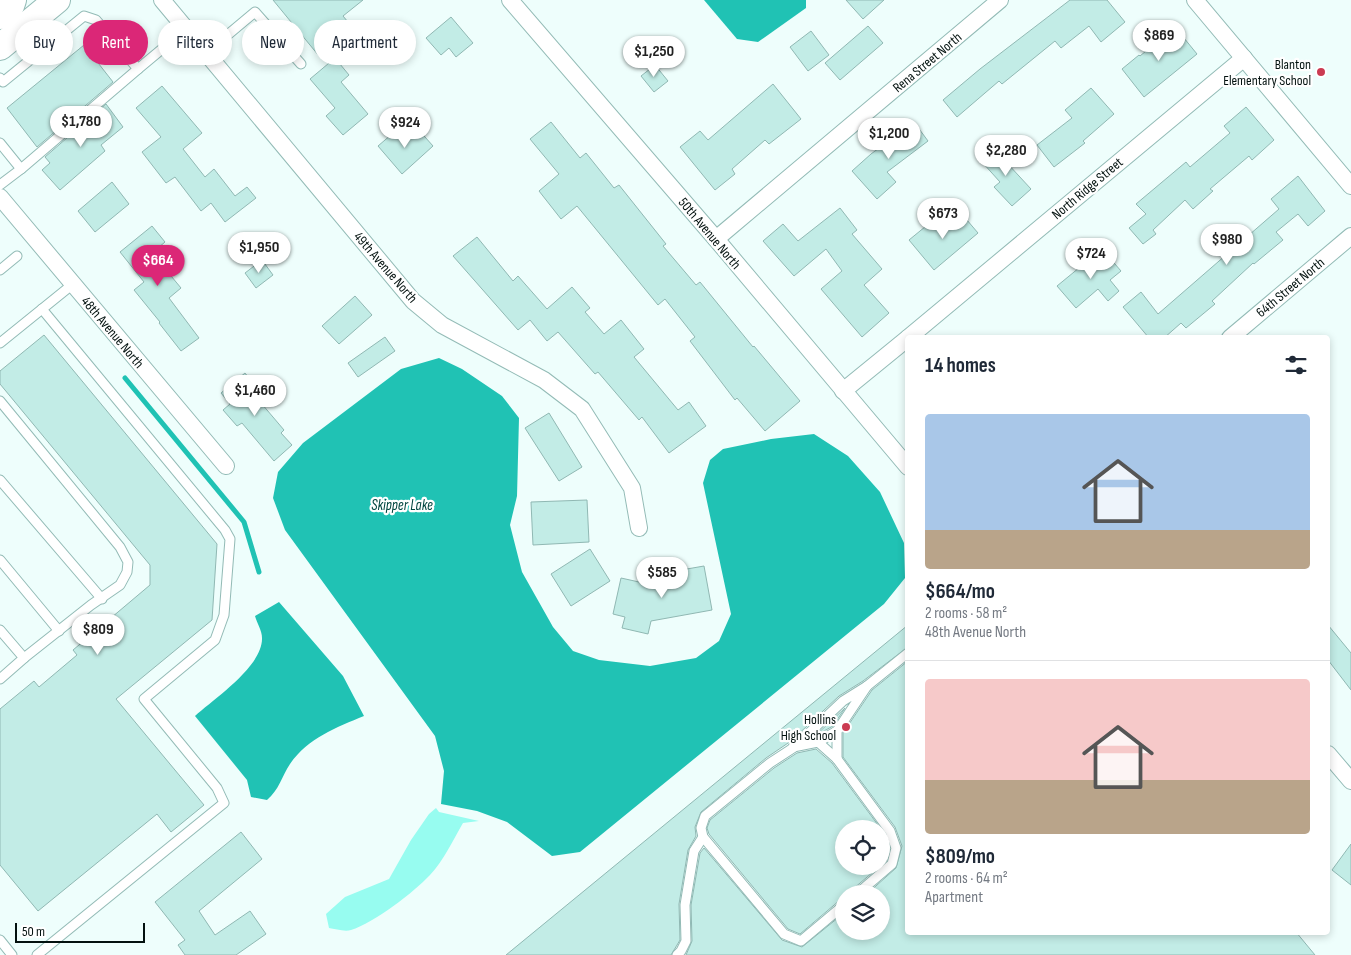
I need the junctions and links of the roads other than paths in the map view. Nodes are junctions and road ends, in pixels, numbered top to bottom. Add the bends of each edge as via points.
1 (13, 0) edge
2 (57, 0) edge
3 (162, 0) edge
4 (510, 0) edge
5 (1000, 0) edge
6 (1195, 0) edge
7 (0, 16) edge
8 (179, 20) edge
9 (245, 20) edge
10 (262, 20) edge
11 (242, 23) edge
12 (232, 31) edge
13 (0, 47) edge
14 (158, 52) edge
15 (1244, 58) junction
16 (216, 65) edge
17 (138, 69) junction
18 (1, 81) edge
19 (0, 143) edge
20 (21, 168) junction
21 (0, 185) edge
22 (1351, 186) edge
23 (0, 197) edge
24 (1351, 236) edge
25 (716, 239) junction
26 (16, 256) dead end
27 (0, 270) edge
28 (73, 284) junction
29 (42, 309) junction
30 (912, 335) edge
31 (1234, 335) edge
32 (905, 340) edge
33 (0, 343) edge
34 (843, 391) junction
35 (0, 401) edge
36 (905, 463) edge
37 (226, 466) dead end
38 (0, 480) edge
39 (639, 528) dead end
40 (0, 560) edge
41 (102, 598) junction
42 (0, 630) edge
43 (59, 631) junction
44 (905, 655) edge
45 (24, 658) junction
46 (0, 679) edge
47 (867, 686) junction
48 (837, 731) junction
49 (818, 742) junction
50 (793, 748) junction
51 (1330, 756) edge
52 (836, 759) junction
53 (1351, 781) edge
54 (703, 837) junction
55 (868, 885) edge
56 (835, 913) edge
57 (0, 940) edge
58 (680, 954) edge
59 (12, 955) edge
60 (37, 955) edge

1 - 7 main road
2 - 13 main road
3 - 8 street, 49th Avenue North
4 - 25 street, 50th Avenue North
5 - 25 street, Rena Street North
6 - 15 street
9 - 10 lane via 255,12
11 - 12 lane
14 - 17 lane
15 - 22 street
15 - 30 street, North Ridge Street
16 - 39 street, 49th Avenue North via 413,301 442,325 544,380 582,409 632,488
17 - 18 lane via 96,20 84,16
17 - 20 lane
19 - 20 lane
20 - 21 lane
23 - 28 street, 48th Avenue North
24 - 31 street, 64th Street North
25 - 34 street, 50th Avenue North
26 - 27 lane
28 - 29 lane
28 - 37 street, 48th Avenue North
29 - 33 lane
29 - 60 lane via 230,539 224,615 215,640 144,699 217,788 224,803
32 - 34 street, North Ridge Street
34 - 36 street, 50th Avenue North
35 - 41 lane via 120,547 128,562 120,585
38 - 41 lane
40 - 43 lane
41 - 43 lane
42 - 45 lane
43 - 45 lane
44 - 47 lane
45 - 46 lane
47 - 48 lane
47 - 50 lane via 843,701
48 - 49 lane
48 - 52 lane
49 - 50 lane
49 - 52 lane
50 - 54 lane via 705,816 701,828
51 - 53 street
52 - 55 lane via 890,831 896,848 892,864
54 - 56 lane via 784,934 801,941
54 - 58 lane via 694,851 685,905 686,941
57 - 59 lane

